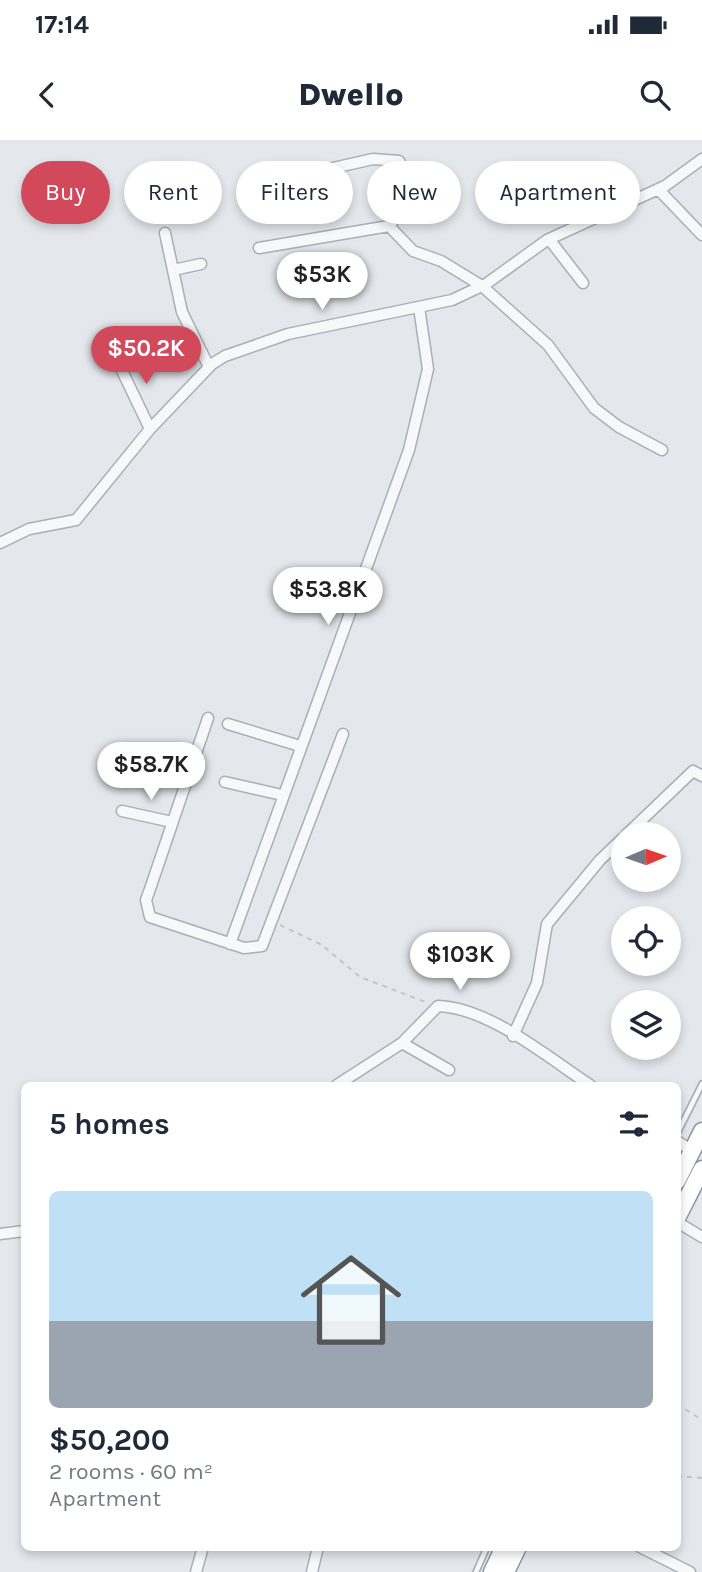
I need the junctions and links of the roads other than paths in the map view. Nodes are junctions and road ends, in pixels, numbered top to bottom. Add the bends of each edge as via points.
1 (702, 159) edge
2 (353, 163) edge
3 (658, 189) junction
4 (389, 226) junction
5 (165, 233) dead end
6 (702, 235) edge
7 (549, 239) junction
8 (259, 248) dead end
9 (201, 264) dead end
10 (173, 270) junction
11 (583, 283) dead end
12 (482, 286) junction
13 (419, 307) junction
14 (115, 356) dead end
15 (209, 367) junction
16 (150, 429) junction
17 (662, 450) dead end
18 (0, 543) edge
19 (208, 719) dead end
20 (228, 723) dead end
21 (343, 734) dead end
22 (300, 746) junction
23 (702, 776) edge
24 (225, 782) dead end
25 (282, 795) junction
26 (122, 811) dead end
27 (172, 822) junction
28 (640, 822) edge
29 (611, 849) edge
30 (230, 944) junction
31 (513, 1036) junction
32 (402, 1043) junction
33 (449, 1070) dead end
34 (342, 1082) edge
35 (585, 1082) edge
36 (702, 1084) edge
37 (681, 1126) edge
38 (702, 1131) edge
39 (681, 1144) edge
40 (692, 1151) junction
41 (702, 1168) edge
42 (681, 1173) edge
43 (681, 1212) edge
44 (681, 1223) edge
45 (21, 1231) edge
46 (0, 1234) edge
47 (702, 1237) edge
48 (202, 1551) edge
49 (317, 1551) edge
50 (485, 1551) edge
51 (502, 1551) edge
52 (516, 1551) edge
53 (648, 1551) edge
54 (196, 1572) edge
55 (313, 1572) edge
56 (476, 1572) edge
57 (492, 1572) edge
58 (506, 1572) edge
59 (690, 1572) edge

1 - 3 street
2 - 4 street via 399,161 406,172 407,196
3 - 6 street
3 - 7 street
4 - 8 street
4 - 12 street via 413,251 442,261
5 - 10 street
7 - 11 street
7 - 12 street
9 - 10 street
10 - 15 street via 182,312
12 - 13 street via 452,300
12 - 17 street via 548,345 594,408
13 - 15 street via 276,338 245,347
13 - 22 street via 428,369 409,450
14 - 16 street
15 - 16 street
16 - 18 street via 76,520 29,529
19 - 27 street
20 - 22 street
21 - 30 street via 262,946
22 - 25 street
23 - 28 street via 693,771
24 - 25 street
25 - 30 street
26 - 27 street
27 - 30 street via 146,900 150,917
29 - 31 street via 547,924 537,984
31 - 32 street via 459,1007 438,1006
31 - 35 street
32 - 33 street
32 - 34 street
36 - 37 lane
38 - 40 highway
39 - 40 street
40 - 42 highway
41 - 43 highway
44 - 47 street
45 - 46 street
48 - 54 street
49 - 55 street
50 - 56 lane
51 - 57 highway
52 - 58 highway
53 - 59 street

